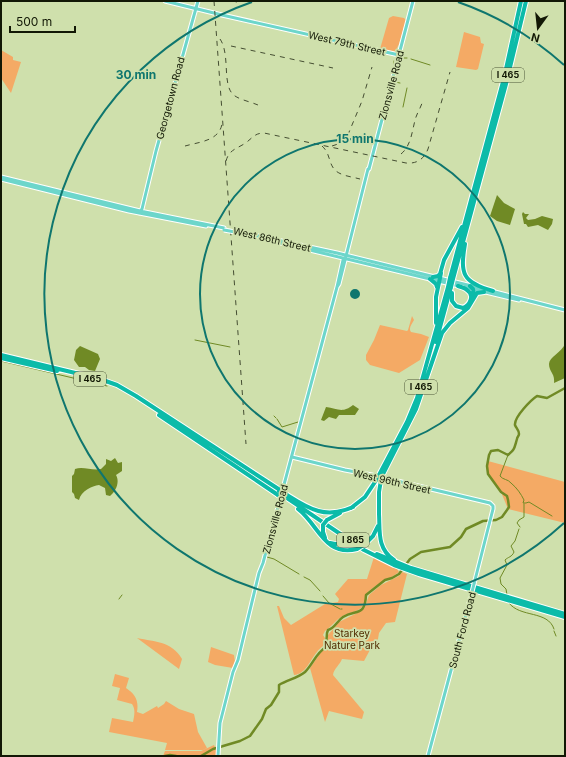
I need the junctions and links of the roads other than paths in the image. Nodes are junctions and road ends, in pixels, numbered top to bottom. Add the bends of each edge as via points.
1 (165, 1) edge
2 (198, 1) edge
3 (413, 1) edge
4 (521, 1) edge
5 (526, 1) edge
6 (196, 9) junction
7 (398, 55) junction
8 (490, 143) junction
9 (1, 178) edge
10 (473, 193) junction
11 (139, 212) junction
12 (196, 222) junction
13 (189, 223) junction
14 (224, 229) junction
15 (466, 244) junction
16 (345, 256) junction
17 (370, 264) junction
18 (382, 265) junction
19 (442, 266) junction
20 (340, 269) junction
21 (341, 275) junction
22 (432, 278) junction
23 (453, 279) junction
24 (439, 280) junction
25 (337, 287) junction
26 (453, 287) junction
27 (437, 288) junction
28 (472, 288) junction
29 (492, 291) junction
30 (484, 292) junction
31 (474, 300) junction
32 (543, 304) junction
33 (565, 310) edge
34 (429, 354) junction
35 (1, 356) edge
36 (422, 393) junction
37 (292, 457) junction
38 (233, 463) joint
39 (245, 470) junction
40 (380, 477) junction
41 (284, 495) junction
42 (492, 505) joint
43 (353, 507) junction
44 (379, 514) junction
45 (364, 550) junction
46 (400, 565) junction
47 (411, 569) junction
48 (508, 599) junction
49 (565, 614) edge
50 (565, 617) edge
51 (218, 754) edge
52 (428, 756) edge

1 - 6 main road, West 79th Street
2 - 6 main road, Georgetown Road
3 - 7 main road, Zionsville Road
4 - 10 highway, I 465 via 504,78
5 - 8 highway, I 465
6 - 7 main road, West 79th Street
6 - 11 main road, Georgetown Road
7 - 16 main road, Zionsville Road
8 - 15 highway
8 - 23 highway, I 465
9 - 11 main road, West 86th Street
10 - 19 highway via 460,232
10 - 23 highway, I 465
11 - 12 main road, West 86th Street
11 - 13 main road, West 86th Street
12 - 13 main road
12 - 14 main road, West 86th Street
13 - 14 main road, West 86th Street
14 - 16 main road, West 86th Street, bridge
15 - 23 highway
15 - 29 highway via 462,261 465,275 476,286
16 - 17 main road, West 86th Street
16 - 18 main road, West 86th Street
16 - 20 main road, Zionsville Road
16 - 21 main road, Zionsville Road
17 - 18 main road
17 - 22 main road, West 86th Street
18 - 22 main road, West 86th Street
19 - 22 highway via 439,275
19 - 24 highway
20 - 21 main road
20 - 25 main road, Zionsville Road
21 - 25 main road, Zionsville Road
22 - 24 main road, West 86th Street
22 - 27 highway
23 - 26 highway, I 465, bridge
24 - 26 main road, West 86th Street
24 - 27 highway
24 - 28 main road, West 86th Street
25 - 37 main road, Zionsville Road
26 - 26 highway via 467,290 471,295 470,302 465,307 459,308 453,303
26 - 28 main road, West 86th Street
26 - 34 highway, I 465
26 - 36 highway, I 465
27 - 34 highway via 436,325
28 - 29 main road, West 86th Street
28 - 30 main road, West 86th Street
28 - 31 highway
29 - 32 main road, West 86th Street
30 - 31 highway via 478,292
30 - 32 main road, West 86th Street
31 - 36 highway via 442,333
32 - 33 main road, West 86th Street
34 - 40 highway, I 465 via 413,409
35 - 38 highway, I 465 via 115,388
35 - 39 highway, I 465 via 100,379 115,385 134,394
36 - 40 highway, I 465 via 413,418
37 - 42 main road, West 96th Street
37 - 51 main road, Zionsville Road via 232,674 220,725
38 - 39 highway, I 865
39 - 41 highway, I 865, bridge
40 - 43 highway, I 465 via 365,497
40 - 44 highway, I 465
41 - 43 highway, I 465 via 320,512 334,513
41 - 44 highway, I 465, bridge via 307,517 328,544 343,550 357,549 370,540 376,532
41 - 45 highway, I 865
41 - 46 highway, I 865 via 360,544
42 - 52 main road, South Ford Road, bridge via 490,522
43 - 45 highway, bridge via 327,520 324,536 330,542 352,544
44 - 46 highway via 382,546 389,557
45 - 46 highway, I 865
46 - 47 highway
47 - 48 highway
47 - 48 highway
48 - 49 highway
48 - 50 highway

